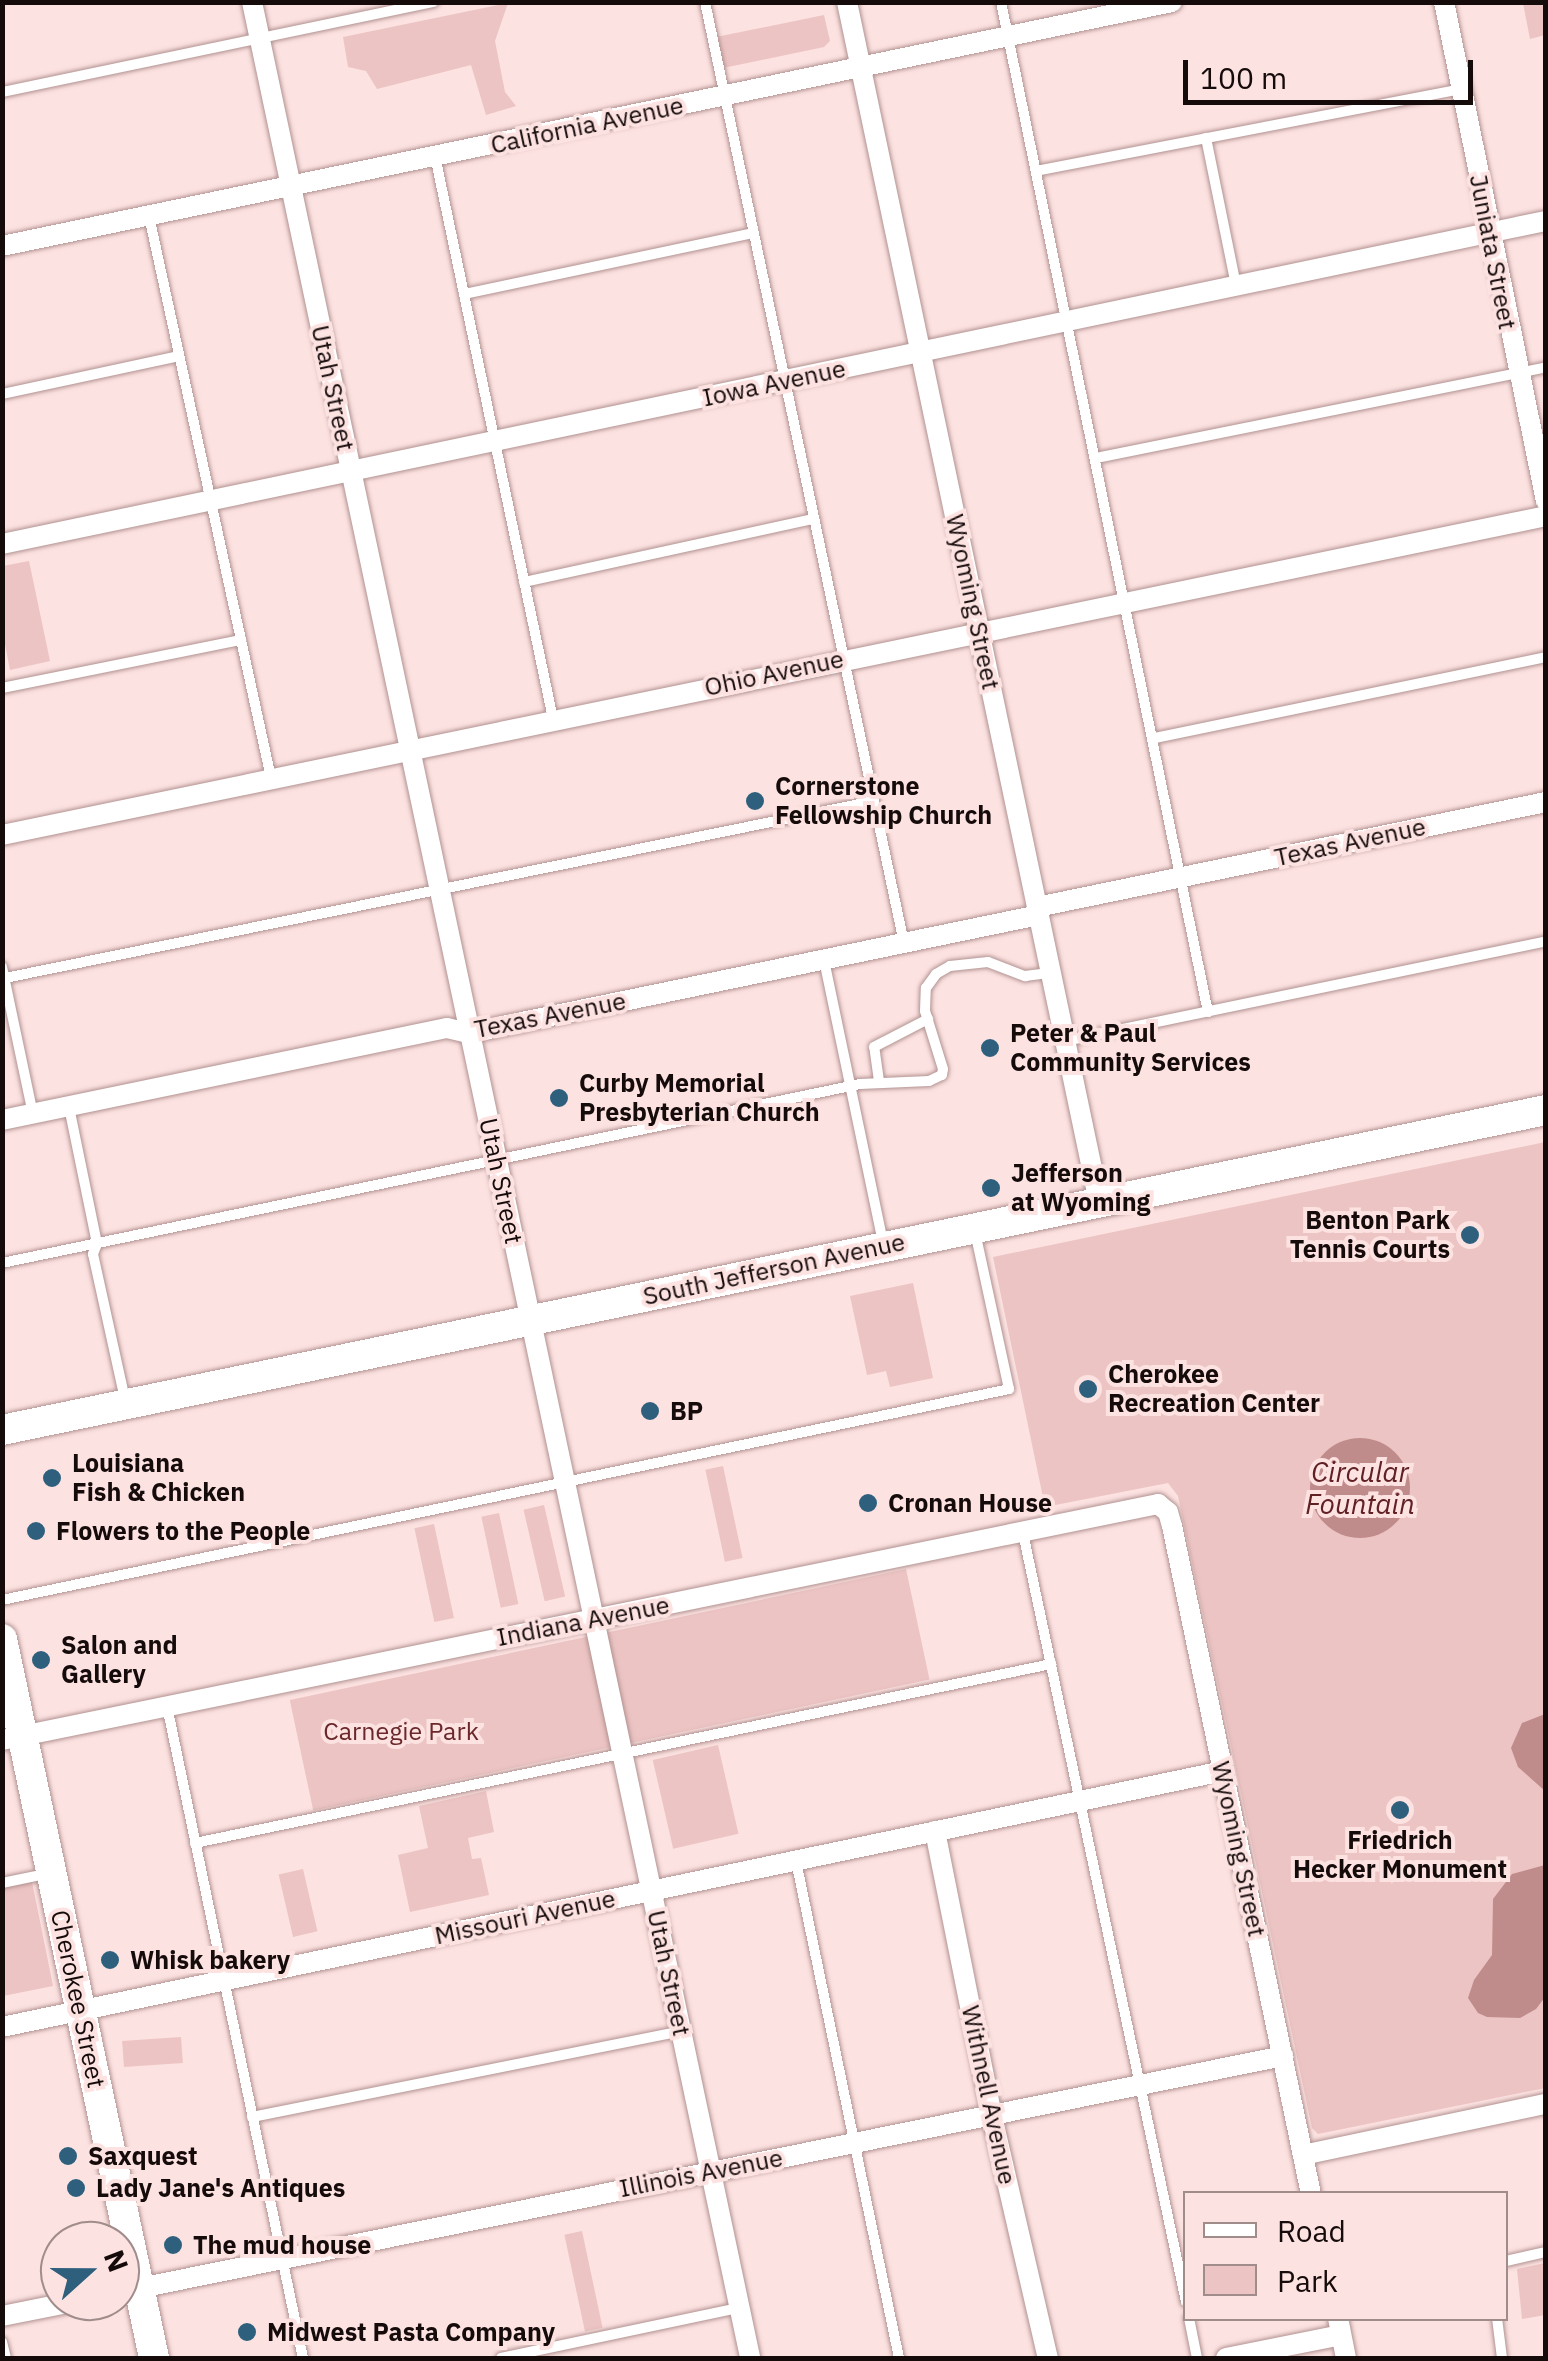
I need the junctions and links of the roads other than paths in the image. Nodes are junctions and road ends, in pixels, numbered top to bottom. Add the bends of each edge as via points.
1 (252, 2) edge
2 (434, 2) edge
3 (705, 2) edge
4 (847, 2) edge
5 (1001, 2) edge
6 (1172, 2) edge
7 (1444, 2) edge
8 (1008, 37) junction
9 (260, 39) junction
10 (861, 68) junction
11 (1461, 89) junction
12 (2, 92) edge
13 (725, 96) junction
14 (1206, 138) junction
15 (435, 156) junction
16 (1036, 171) junction
17 (290, 186) junction
18 (149, 216) junction
19 (1546, 221) edge
20 (754, 232) junction
21 (1489, 232) junction
22 (2, 246) edge
23 (1236, 286) junction
24 (464, 294) junction
25 (1068, 322) junction
26 (920, 352) junction
27 (179, 356) junction
28 (1546, 368) edge
29 (1518, 373) junction
30 (785, 381) junction
31 (2, 394) edge
32 (495, 442) junction
33 (1096, 458) junction
34 (350, 472) junction
35 (1546, 500) edge
36 (211, 501) junction
37 (1546, 516) edge
38 (814, 519) junction
39 (2, 544) edge
40 (524, 582) junction
41 (1126, 599) junction
42 (978, 630) junction
43 (241, 640) junction
44 (1546, 657) edge
45 (844, 658) junction
46 (2, 688) edge
47 (553, 719) junction
48 (1155, 738) junction
49 (409, 750) junction
50 (271, 778) junction
51 (874, 801) junction
52 (1546, 802) edge
53 (2, 835) edge
54 (1180, 876) junction
55 (438, 888) junction
56 (1038, 911) junction
57 (1546, 941) edge
58 (904, 943) junction
59 (824, 960) junction
60 (4, 972) edge
61 (1050, 974) junction
62 (1208, 1012) junction
63 (928, 1019) junction
64 (469, 1033) junction
65 (1065, 1041) junction
66 (879, 1080) junction
67 (850, 1086) junction
68 (69, 1107) junction
69 (1546, 1110) edge
70 (33, 1114) junction
71 (2, 1120) edge
72 (496, 1162) junction
73 (1098, 1202) junction
74 (974, 1226) junction
75 (97, 1244) junction
76 (884, 1246) junction
77 (2, 1264) edge
78 (532, 1320) junction
79 (126, 1404) junction
80 (2, 1430) edge
81 (566, 1484) junction
82 (1162, 1506) joint
83 (1023, 1533) junction
84 (2, 1600) edge
85 (594, 1618) junction
86 (2, 1639) edge
87 (1051, 1664) junction
88 (167, 1706) junction
89 (13, 1738) edge
90 (623, 1753) junction
91 (1223, 1771) junction
92 (1080, 1801) junction
93 (935, 1831) junction
94 (196, 1844) junction
95 (796, 1860) junction
96 (52, 1873) junction
97 (2, 1883) edge
98 (652, 1891) junction
99 (224, 1980) junction
100 (80, 2010) junction
101 (2, 2027) edge
102 (681, 2031) junction
103 (1282, 2056) junction
104 (1141, 2085) junction
105 (1546, 2104) edge
106 (992, 2116) junction
107 (252, 2117) junction
108 (852, 2144) junction
109 (1303, 2154) junction
110 (711, 2171) junction
111 (1310, 2191) edge
112 (118, 2221) edge
113 (1546, 2252) edge
114 (282, 2259) junction
115 (1508, 2261) edge
116 (140, 2288) edge
117 (1183, 2288) edge
118 (40, 2308) edge
119 (740, 2308) junction
120 (2, 2316) edge
121 (140, 2318) edge
122 (1190, 2321) edge
123 (1497, 2321) edge
124 (1339, 2326) edge
125 (2, 2342) edge
126 (6, 2358) edge
127 (154, 2358) edge
128 (302, 2358) edge
129 (501, 2358) edge
130 (750, 2358) edge
131 (900, 2358) edge
132 (1048, 2358) edge
133 (1197, 2358) edge
134 (1226, 2358) edge
135 (1346, 2358) edge
136 (1502, 2358) edge

1 - 9 street, Utah Street
2 - 9 lane
3 - 13 lane
4 - 10 street, Wyoming Street
5 - 8 lane
6 - 8 street, California Avenue
7 - 11 street, Juniata Street
8 - 10 street, California Avenue
8 - 16 lane
9 - 12 lane
9 - 17 street, Utah Street
10 - 13 street, California Avenue
10 - 26 street, Wyoming Street
11 - 14 lane
11 - 21 street, Juniata Street
13 - 15 street, California Avenue
13 - 20 lane
14 - 16 lane
14 - 23 lane
15 - 17 street, California Avenue
15 - 24 lane
16 - 25 lane
17 - 18 street, California Avenue
17 - 34 street, Utah Street
18 - 22 street, California Avenue
18 - 27 lane
19 - 21 street, Iowa Avenue
20 - 24 lane
20 - 30 lane
21 - 23 street, Iowa Avenue
21 - 29 street, Juniata Street
23 - 25 street, Iowa Avenue
24 - 32 lane
25 - 26 street, Iowa Avenue
25 - 33 lane
26 - 30 street, Iowa Avenue
26 - 42 street, Wyoming Street
27 - 31 lane
27 - 36 lane
28 - 29 lane
29 - 33 lane
29 - 35 street, Juniata Street
30 - 32 street, Iowa Avenue
30 - 38 lane
32 - 34 street, Iowa Avenue
32 - 40 lane
33 - 41 lane
34 - 36 street, Iowa Avenue
34 - 49 street, Utah Street
36 - 39 street, Iowa Avenue
36 - 43 lane
37 - 41 street, Ohio Avenue
38 - 40 lane
38 - 45 lane
40 - 47 lane
41 - 42 street, Ohio Avenue
41 - 48 lane
42 - 45 street, Ohio Avenue
42 - 56 street, Wyoming Street
43 - 46 lane
43 - 50 lane
44 - 48 lane
45 - 47 street, Ohio Avenue
45 - 51 lane
47 - 49 street, Ohio Avenue
48 - 54 lane
49 - 50 street, Ohio Avenue
49 - 55 street, Utah Street
50 - 53 street, Ohio Avenue
51 - 55 lane
51 - 58 lane
52 - 54 street, Texas Avenue
54 - 56 street, Texas Avenue
54 - 62 lane
55 - 60 lane
55 - 64 street, Utah Street
56 - 58 street, Texas Avenue
56 - 61 street, Wyoming Street
57 - 62 lane
58 - 59 street, Texas Avenue
59 - 64 street, Texas Avenue
59 - 67 lane
60 - 70 lane
61 - 63 lane via 1025,976 988,962 950,966 926,988
61 - 65 street, Wyoming Street
62 - 65 lane
63 - 66 lane via 874,1047
63 - 66 lane via 942,1075 910,1085
64 - 68 street, Texas Avenue via 447,1028
64 - 72 street, Utah Street
65 - 73 street, Wyoming Street
66 - 67 lane
67 - 72 lane
67 - 76 lane
68 - 70 street, Texas Avenue
68 - 75 lane
69 - 73 main road, South Jefferson Avenue
70 - 71 street, Texas Avenue
72 - 75 lane
72 - 78 street, Utah Street
73 - 74 main road, South Jefferson Avenue
74 - 76 main road, South Jefferson Avenue
74 - 81 lane via 1009,1389
75 - 77 lane
75 - 79 lane via 93,1254
76 - 78 main road, South Jefferson Avenue
78 - 79 main road, South Jefferson Avenue
78 - 81 street, Utah Street
79 - 80 main road, South Jefferson Avenue
81 - 84 lane
81 - 85 street, Utah Street
82 - 83 street, Indiana Avenue
82 - 91 street, Wyoming Street via 1170,1517
83 - 85 street, Indiana Avenue
83 - 87 lane
85 - 88 street, Indiana Avenue
85 - 90 street, Utah Street
86 - 89 main road, Cherokee Street
87 - 90 lane
87 - 92 lane
88 - 89 street, Indiana Avenue
88 - 94 lane
89 - 96 main road, Cherokee Street
90 - 94 lane
90 - 98 street, Utah Street
91 - 92 street, Missouri Avenue
91 - 103 street, Wyoming Street
92 - 93 street, Missouri Avenue
92 - 104 lane
93 - 95 street, Missouri Avenue
93 - 106 street, Withnell Avenue
94 - 99 lane
95 - 98 street, Missouri Avenue
95 - 108 lane
96 - 97 lane
96 - 100 main road, Cherokee Street
98 - 99 street, Missouri Avenue
98 - 102 street, Utah Street
99 - 100 street, Missouri Avenue
99 - 107 lane
100 - 101 street, Missouri Avenue
100 - 112 main road, Cherokee Street
102 - 107 lane
102 - 110 street, Utah Street
103 - 104 street, Illinois Avenue
103 - 109 street, Wyoming Street
104 - 106 street, Illinois Avenue
104 - 117 lane
105 - 109 street
106 - 108 street, Illinois Avenue
106 - 132 street, Withnell Avenue
107 - 114 lane
108 - 110 street, Illinois Avenue
108 - 131 lane
109 - 111 street, Wyoming Street
110 - 114 street, Illinois Avenue
110 - 119 street, Utah Street
113 - 115 lane
114 - 116 street, Illinois Avenue
114 - 128 lane
118 - 120 street
119 - 129 lane
119 - 130 street, Utah Street
121 - 127 main road, Cherokee Street
122 - 133 lane
123 - 136 lane
124 - 134 street
124 - 135 street
125 - 126 lane

